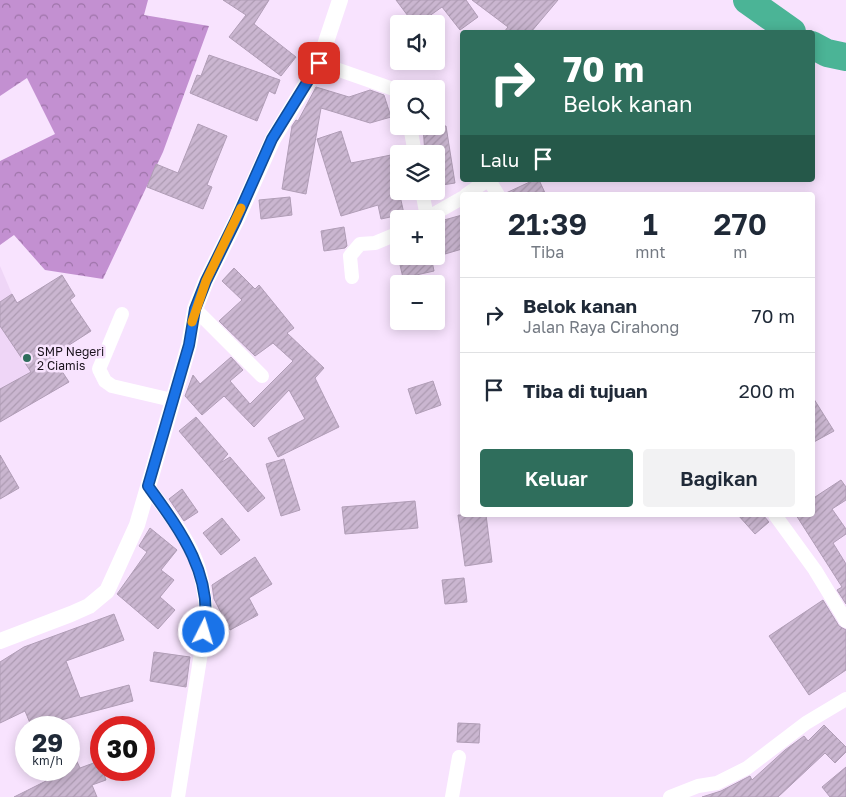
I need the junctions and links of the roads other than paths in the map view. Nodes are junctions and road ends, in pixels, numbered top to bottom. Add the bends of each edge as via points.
1 (340, 0) edge
2 (319, 63) junction
3 (390, 88) edge
4 (485, 182) edge
5 (488, 182) edge
6 (470, 192) edge
7 (496, 192) edge
8 (460, 199) edge
9 (440, 210) edge
10 (390, 237) edge
11 (352, 277) dead end
12 (195, 309) junction
13 (122, 314) dead end
14 (262, 376) dead end
15 (172, 400) junction
16 (148, 486) junction
17 (776, 517) edge
18 (846, 621) edge
19 (0, 641) edge
20 (846, 700) edge
21 (458, 757) dead end
22 (178, 797) edge
23 (452, 797) edge
24 (670, 797) edge

1 - 2 street
2 - 3 street
2 - 12 street via 272,139
4 - 6 street
5 - 7 street
8 - 9 street
10 - 11 street via 375,243 360,244 350,256
12 - 14 street
12 - 15 street via 189,345
13 - 15 street via 100,369 101,376 112,386
15 - 16 street
16 - 19 street via 137,525 107,592 71,614
16 - 22 street via 180,529 196,559 207,615
17 - 18 street via 815,570
20 - 24 street via 806,723 747,768 717,783 698,786
21 - 23 street

